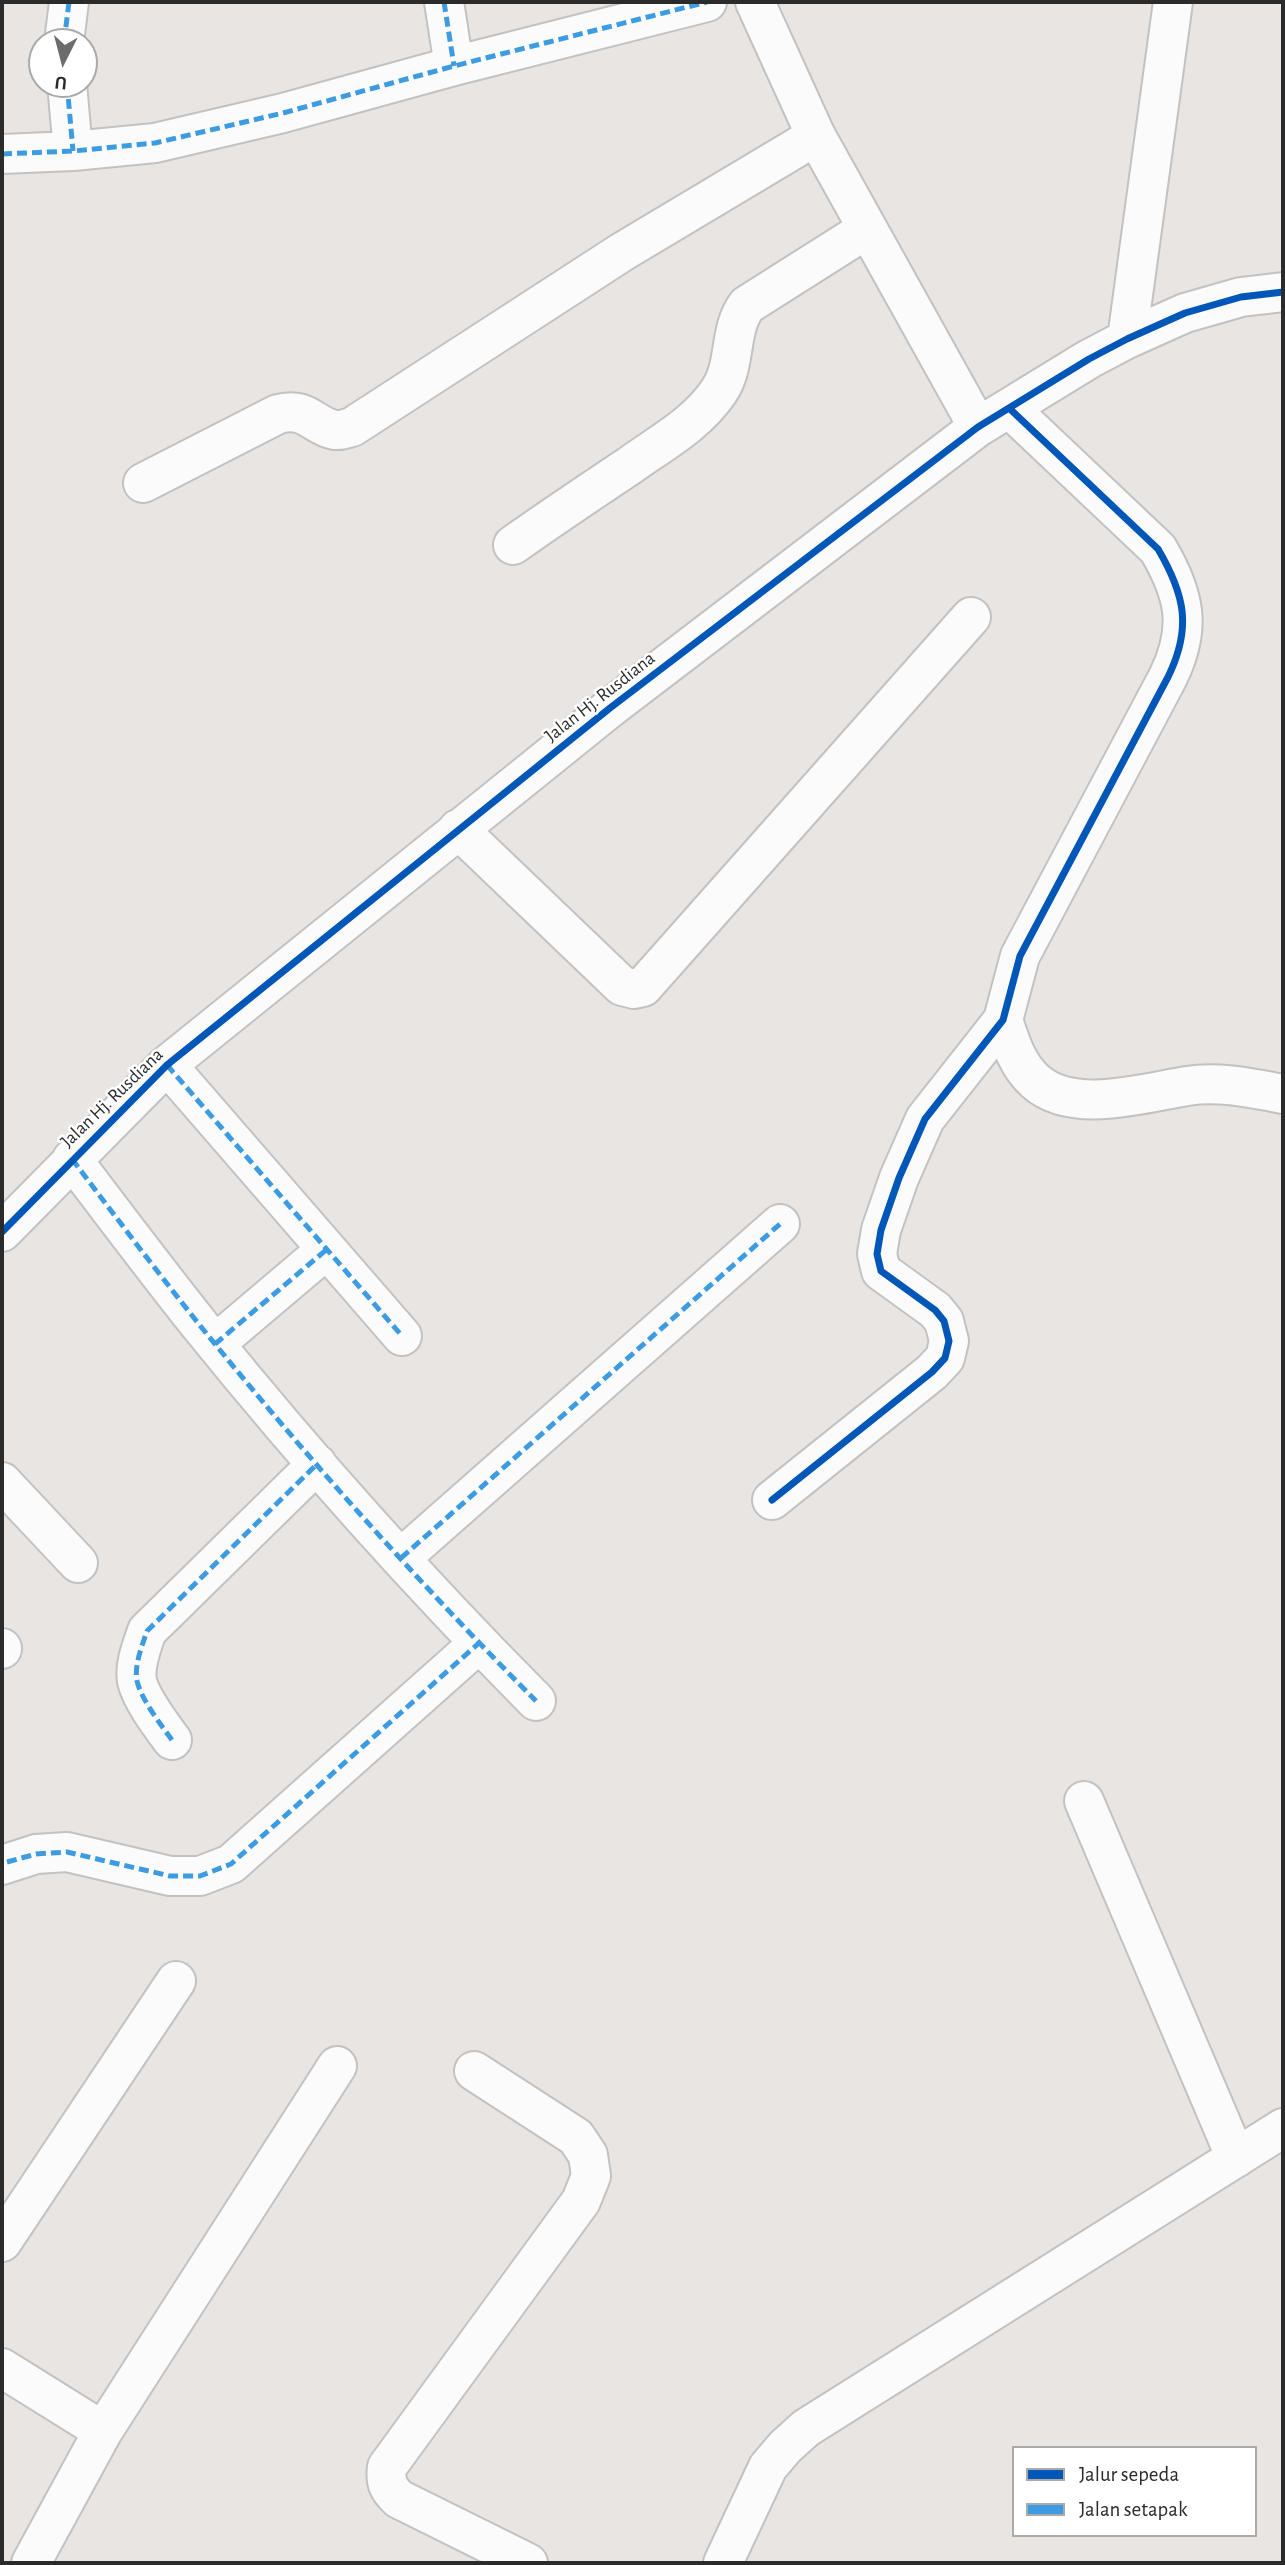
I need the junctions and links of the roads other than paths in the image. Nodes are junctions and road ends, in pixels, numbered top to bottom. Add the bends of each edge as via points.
1 (69, 2) edge
2 (444, 2) edge
3 (707, 2) edge
4 (755, 2) edge
5 (1173, 2) edge
6 (66, 28) edge
7 (454, 66) junction
8 (68, 98) edge
9 (816, 136) junction
10 (73, 151) junction
11 (2, 154) edge
12 (867, 229) junction
13 (1283, 292) edge
14 (1127, 339) junction
15 (994, 418) junction
16 (143, 483) dead end
17 (513, 545) dead end
18 (971, 617) dead end
19 (458, 829) junction
20 (1003, 1020) junction
21 (167, 1065) junction
22 (1283, 1094) edge
23 (72, 1159) junction
24 (780, 1224) dead end
25 (4, 1226) edge
26 (326, 1251) junction
27 (402, 1336) dead end
28 (215, 1344) junction
29 (317, 1464) junction
30 (2, 1482) edge
31 (772, 1500) dead end
32 (401, 1558) junction
33 (78, 1563) dead end
34 (479, 1643) junction
35 (536, 1701) dead end
36 (172, 1740) dead end
37 (1084, 1801) dead end
38 (2, 1865) edge
39 (176, 1981) dead end
40 (337, 2066) dead end
41 (474, 2071) dead end
42 (1283, 2129) edge
43 (1236, 2158) junction
44 (2, 2242) edge
45 (2, 2368) edge
46 (103, 2431) junction
47 (31, 2563) edge
48 (528, 2563) edge
49 (723, 2563) edge

1 - 6 street
2 - 7 street
3 - 7 street
4 - 9 street
5 - 14 street
7 - 10 street via 156,143
8 - 10 street
9 - 12 street
9 - 16 street via 622,251 352,426 335,430 299,413 278,414
10 - 11 street
12 - 15 street
12 - 17 street via 747,305 735,330 728,375 696,420
13 - 14 street, Jalan Hj. Rusdiana via 1241,297 1185,313
14 - 15 street, Jalan Hj. Rusdiana
15 - 19 street, Jalan Hj. Rusdiana via 621,699
15 - 20 street via 1158,549 1174,577 1184,631 1168,677 1020,956
18 - 19 street via 643,987 622,986
19 - 21 street, Jalan Hj. Rusdiana
20 - 22 street via 1018,1059 1035,1081 1070,1097 1108,1100 1217,1084
20 - 31 street via 925,1119 880,1230 877,1254 881,1271 944,1321 949,1341 945,1358
21 - 23 street, Jalan Hj. Rusdiana
21 - 26 street
23 - 25 street, Jalan Hj. Rusdiana
23 - 28 street
24 - 32 street
26 - 27 street
26 - 28 street
28 - 29 street
29 - 32 street
29 - 36 street via 146,1631 137,1681
30 - 33 street
32 - 34 street
34 - 35 street
34 - 38 street via 231,1864 200,1876 170,1876 67,1852 36,1854
37 - 43 street
39 - 44 street
40 - 46 street
41 - 48 street via 576,2137 587,2155 591,2176 581,2201 387,2467 385,2479 399,2499
42 - 43 street
43 - 49 street via 806,2428 768,2467
45 - 46 street
46 - 47 street

